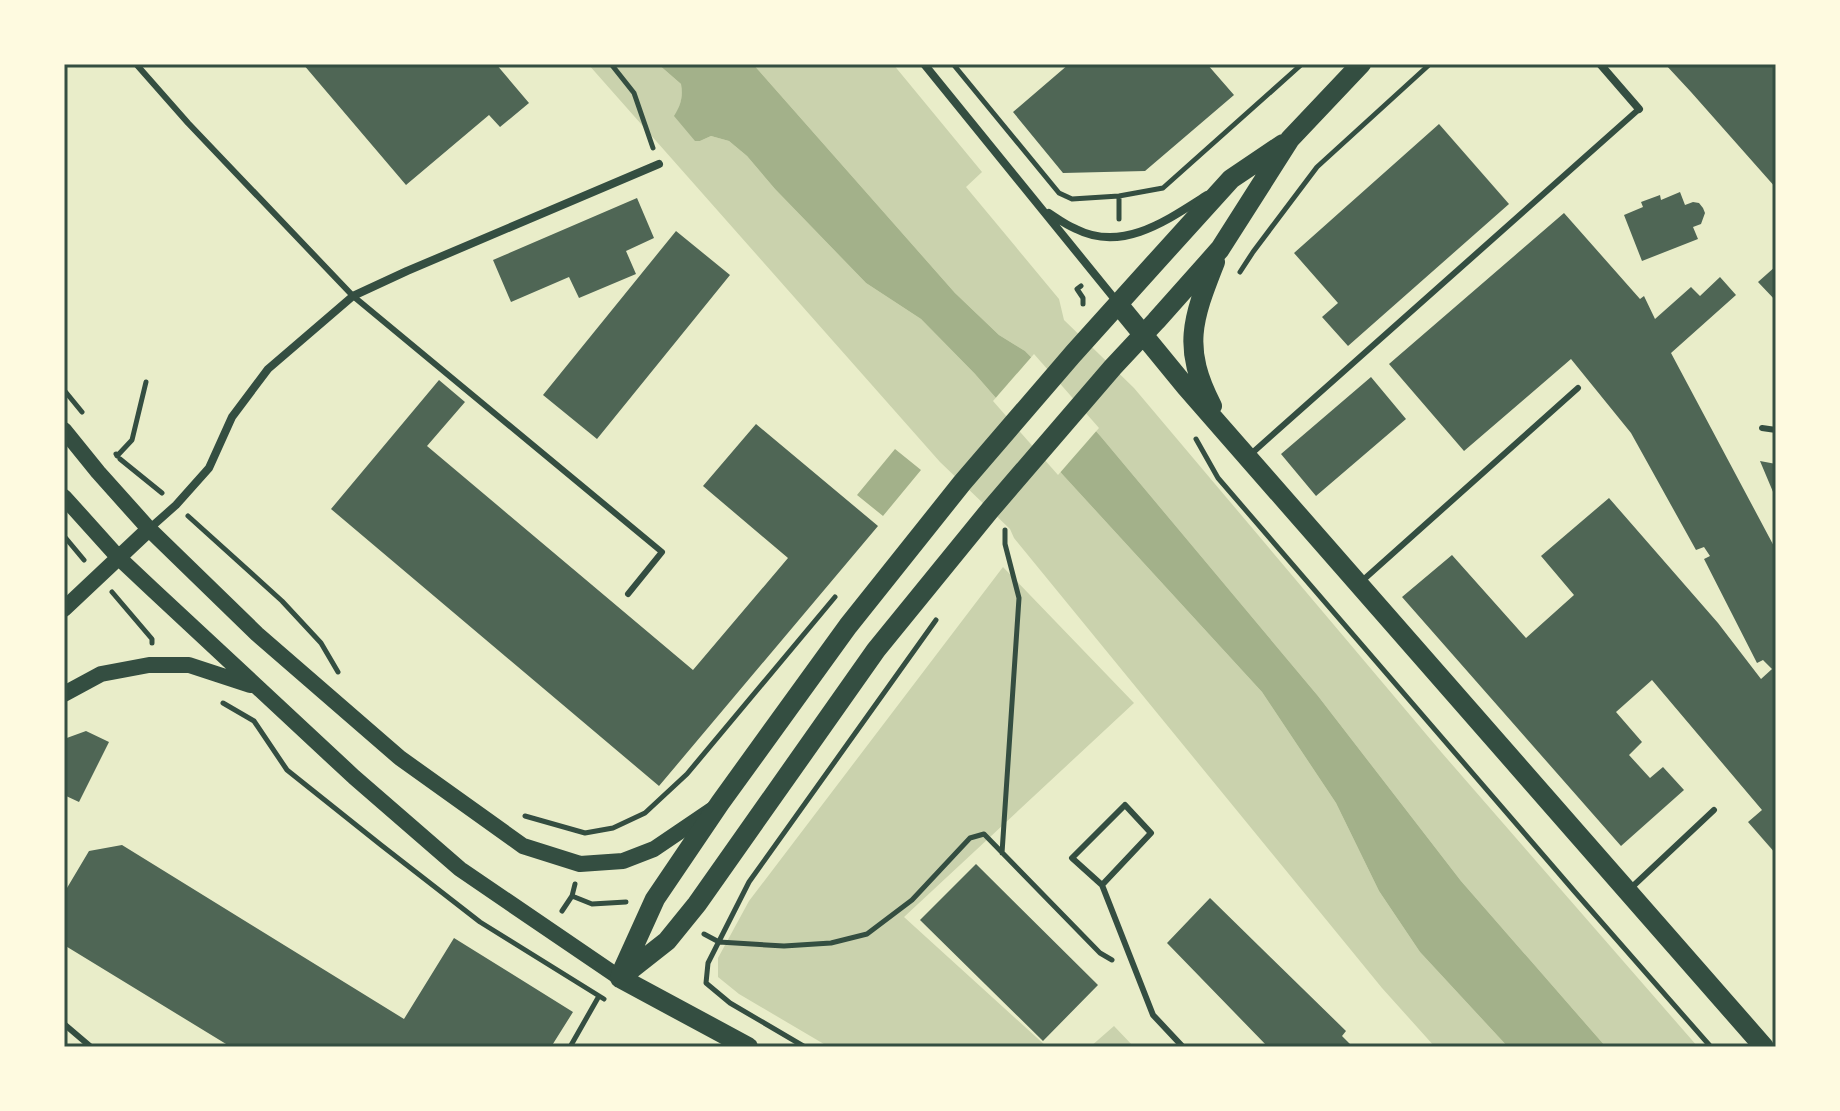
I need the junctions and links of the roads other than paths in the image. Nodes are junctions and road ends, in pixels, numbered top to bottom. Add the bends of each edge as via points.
1 (924, 64) edge
2 (1361, 64) edge
3 (1600, 64) edge
4 (138, 65) edge
5 (1639, 109) joint
6 (1290, 139) junction
7 (659, 164) road end
8 (1231, 179) junction
9 (1044, 211) junction
10 (1220, 249) junction
11 (353, 296) junction
12 (1118, 304) junction
13 (1143, 335) junction
14 (1578, 388) dead end
15 (1762, 428) dead end
16 (64, 430) edge
17 (1776, 430) edge
18 (1242, 450) junction
19 (64, 497) edge
20 (149, 529) junction
21 (118, 557) junction
22 (1360, 584) junction
23 (628, 594) dead end
24 (64, 609) edge
25 (257, 687) junction
26 (64, 694) edge
27 (720, 803) junction
28 (1714, 810) dead end
29 (1102, 885) junction
30 (1628, 890) junction
31 (620, 978) junction
32 (64, 1024) edge
33 (91, 1047) edge
34 (748, 1047) edge
35 (1183, 1047) edge
36 (1764, 1047) edge

1 - 9 street
2 - 6 main road
3 - 5 street
4 - 11 lane
5 - 18 lane
6 - 8 main road
6 - 10 main road
7 - 11 street
8 - 9 street via 1163,223 1134,235 1091,235
8 - 12 main road
9 - 12 street
10 - 13 main road
10 - 18 main road via 1202,295 1192,347 1204,392
11 - 20 street via 268,369 232,417 209,468
11 - 23 lane via 662,552
12 - 13 main road
12 - 27 main road via 962,483 848,626
13 - 18 main road
13 - 31 main road via 876,650 667,941
14 - 22 lane
15 - 17 lane
16 - 20 main road
18 - 22 main road
19 - 21 main road
20 - 21 main road
20 - 27 main road via 257,634 400,758 523,846 580,864 623,861 654,849
21 - 24 main road
21 - 25 main road
22 - 30 main road
25 - 26 main road via 189,665 149,665 101,674
25 - 31 main road via 460,869
27 - 31 main road via 655,899
28 - 30 lane
29 - 29 lane via 1151,833 1125,805 1072,858
29 - 35 lane via 1153,1015
30 - 36 main road
31 - 34 main road
32 - 33 lane

